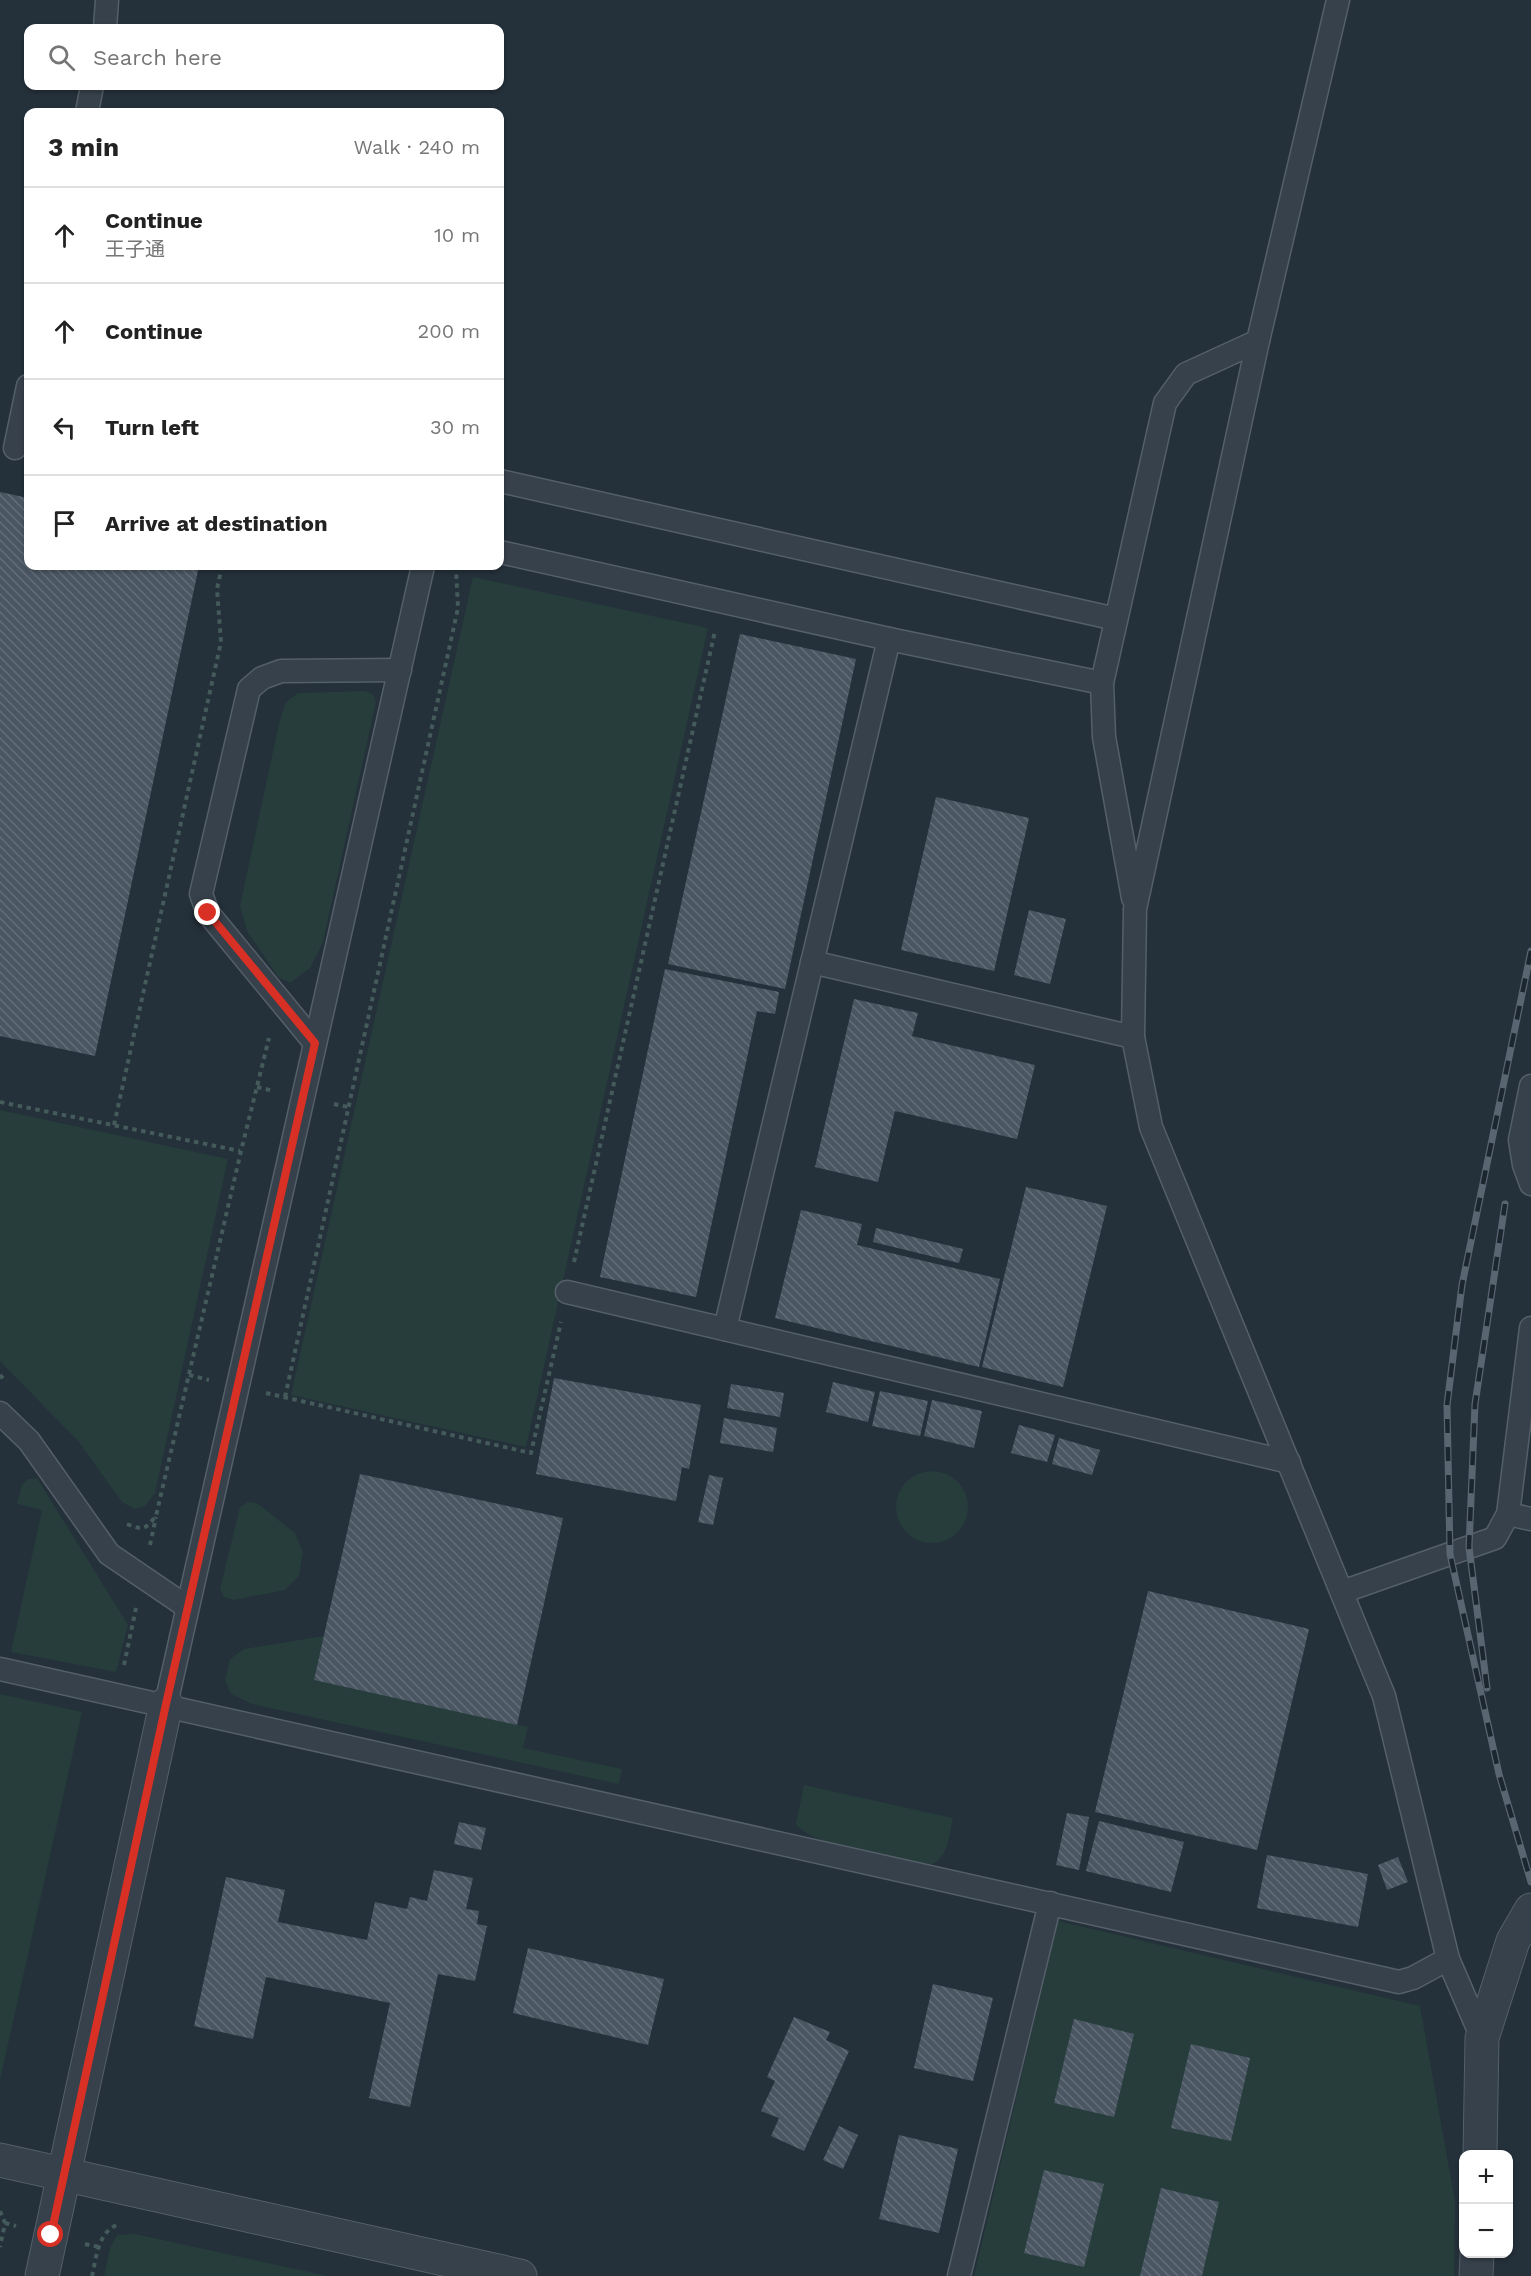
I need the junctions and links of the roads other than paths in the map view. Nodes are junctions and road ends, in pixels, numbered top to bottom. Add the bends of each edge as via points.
1 (107, 0) edge
2 (1338, 0) edge
3 (105, 24) edge
4 (92, 90) edge
5 (88, 108) edge
6 (1258, 341) junction
7 (24, 404) edge
8 (14, 448) edge
9 (504, 482) edge
10 (504, 553) edge
11 (422, 570) edge
12 (1116, 619) junction
13 (889, 639) junction
14 (400, 670) junction
15 (1102, 683) junction
16 (1135, 909) junction
17 (812, 962) junction
18 (1133, 1037) junction
19 (315, 1043) junction
20 (1531, 1086) edge
21 (1531, 1184) edge
22 (567, 1292) road end
23 (1531, 1328) edge
24 (725, 1329) junction
25 (0, 1413) edge
26 (1289, 1462) junction
27 (1508, 1514) junction
28 (1531, 1519) edge
29 (1342, 1592) junction
30 (188, 1606) junction
31 (0, 1669) edge
32 (166, 1704) junction
33 (1050, 1903) junction
34 (1531, 1910) edge
35 (1448, 1959) junction
36 (1482, 2038) junction
37 (1480, 2150) edge
38 (0, 2160) edge
39 (64, 2173) junction
40 (1478, 2258) edge
41 (42, 2276) edge
42 (520, 2276) edge
43 (958, 2276) edge
44 (1476, 2276) edge

1 - 3 lane
2 - 6 lane
4 - 5 lane
6 - 12 lane via 1186,374 1165,403
6 - 16 lane
7 - 8 lane
9 - 12 lane
10 - 13 lane
11 - 14 lane
12 - 15 lane
13 - 15 lane
13 - 17 lane
14 - 19 lane
14 - 19 lane via 281,671 262,678 249,689 201,894 208,913
15 - 16 lane via 1104,737
16 - 18 lane
17 - 18 lane
17 - 24 lane
18 - 26 lane via 1151,1127
19 - 30 lane
20 - 21 lane via 1520,1140
22 - 24 lane
23 - 27 lane
24 - 26 lane
25 - 30 lane via 29,1441 109,1554
26 - 29 lane
27 - 28 lane
27 - 29 lane via 1495,1538
29 - 35 lane via 1384,1696
30 - 32 lane
31 - 32 lane
32 - 33 lane
32 - 39 street
33 - 35 lane via 1399,1982
33 - 43 lane
34 - 36 street via 1513,1941
35 - 36 lane
36 - 37 street
38 - 39 street
39 - 41 street
39 - 42 street
40 - 44 street

